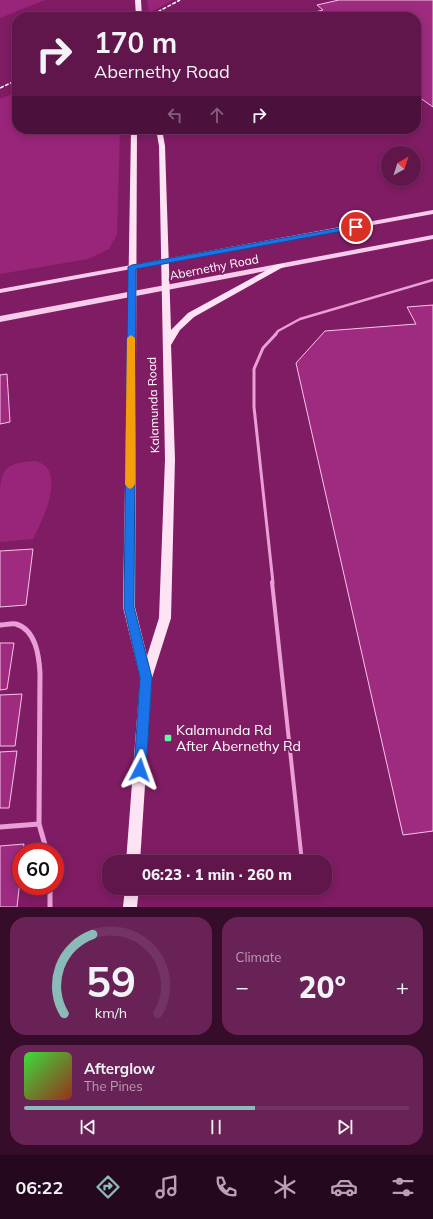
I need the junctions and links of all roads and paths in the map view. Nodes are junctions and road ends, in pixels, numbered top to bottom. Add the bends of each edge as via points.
1 (138, 0) edge
2 (139, 12) edge
3 (134, 134) edge
4 (160, 134) edge
5 (433, 212) edge
6 (433, 237) edge
7 (164, 261) junction
8 (281, 266) junction
9 (132, 267) junction
10 (433, 280) edge
11 (165, 288) junction
12 (0, 291) edge
13 (132, 294) junction
14 (0, 319) edge
15 (167, 345) junction
16 (0, 625) edge
17 (146, 678) junction
18 (39, 824) junction
19 (0, 827) edge
20 (44, 843) edge
21 (133, 855) edge
22 (301, 855) edge
23 (50, 895) edge
24 (131, 895) edge
25 (50, 907) edge
26 (130, 907) edge

1 - 2 main road
3 - 9 main road, Kalamunda Road
4 - 7 main road, Kalamunda Road
5 - 7 main road, Abernethy Road
6 - 8 main road, Abernethy Road
7 - 9 main road, Abernethy Road
7 - 11 main road, Kalamunda Road
8 - 11 main road, Abernethy Road
8 - 15 main road via 191,315 172,333
9 - 12 main road, Abernethy Road
9 - 13 main road, Kalamunda Road
10 - 22 lane via 300,319 278,331 263,348 254,369 254,407
11 - 13 main road, Abernethy Road
11 - 15 main road, Kalamunda Road
13 - 14 main road, Abernethy Road
13 - 17 main road, Kalamunda Road via 129,607
15 - 17 main road, Kalamunda Road via 170,459 165,618
16 - 18 street via 16,624 30,634 38,652
17 - 21 main road, Kalamunda Road
18 - 19 street
18 - 20 street
23 - 25 street
24 - 26 main road

